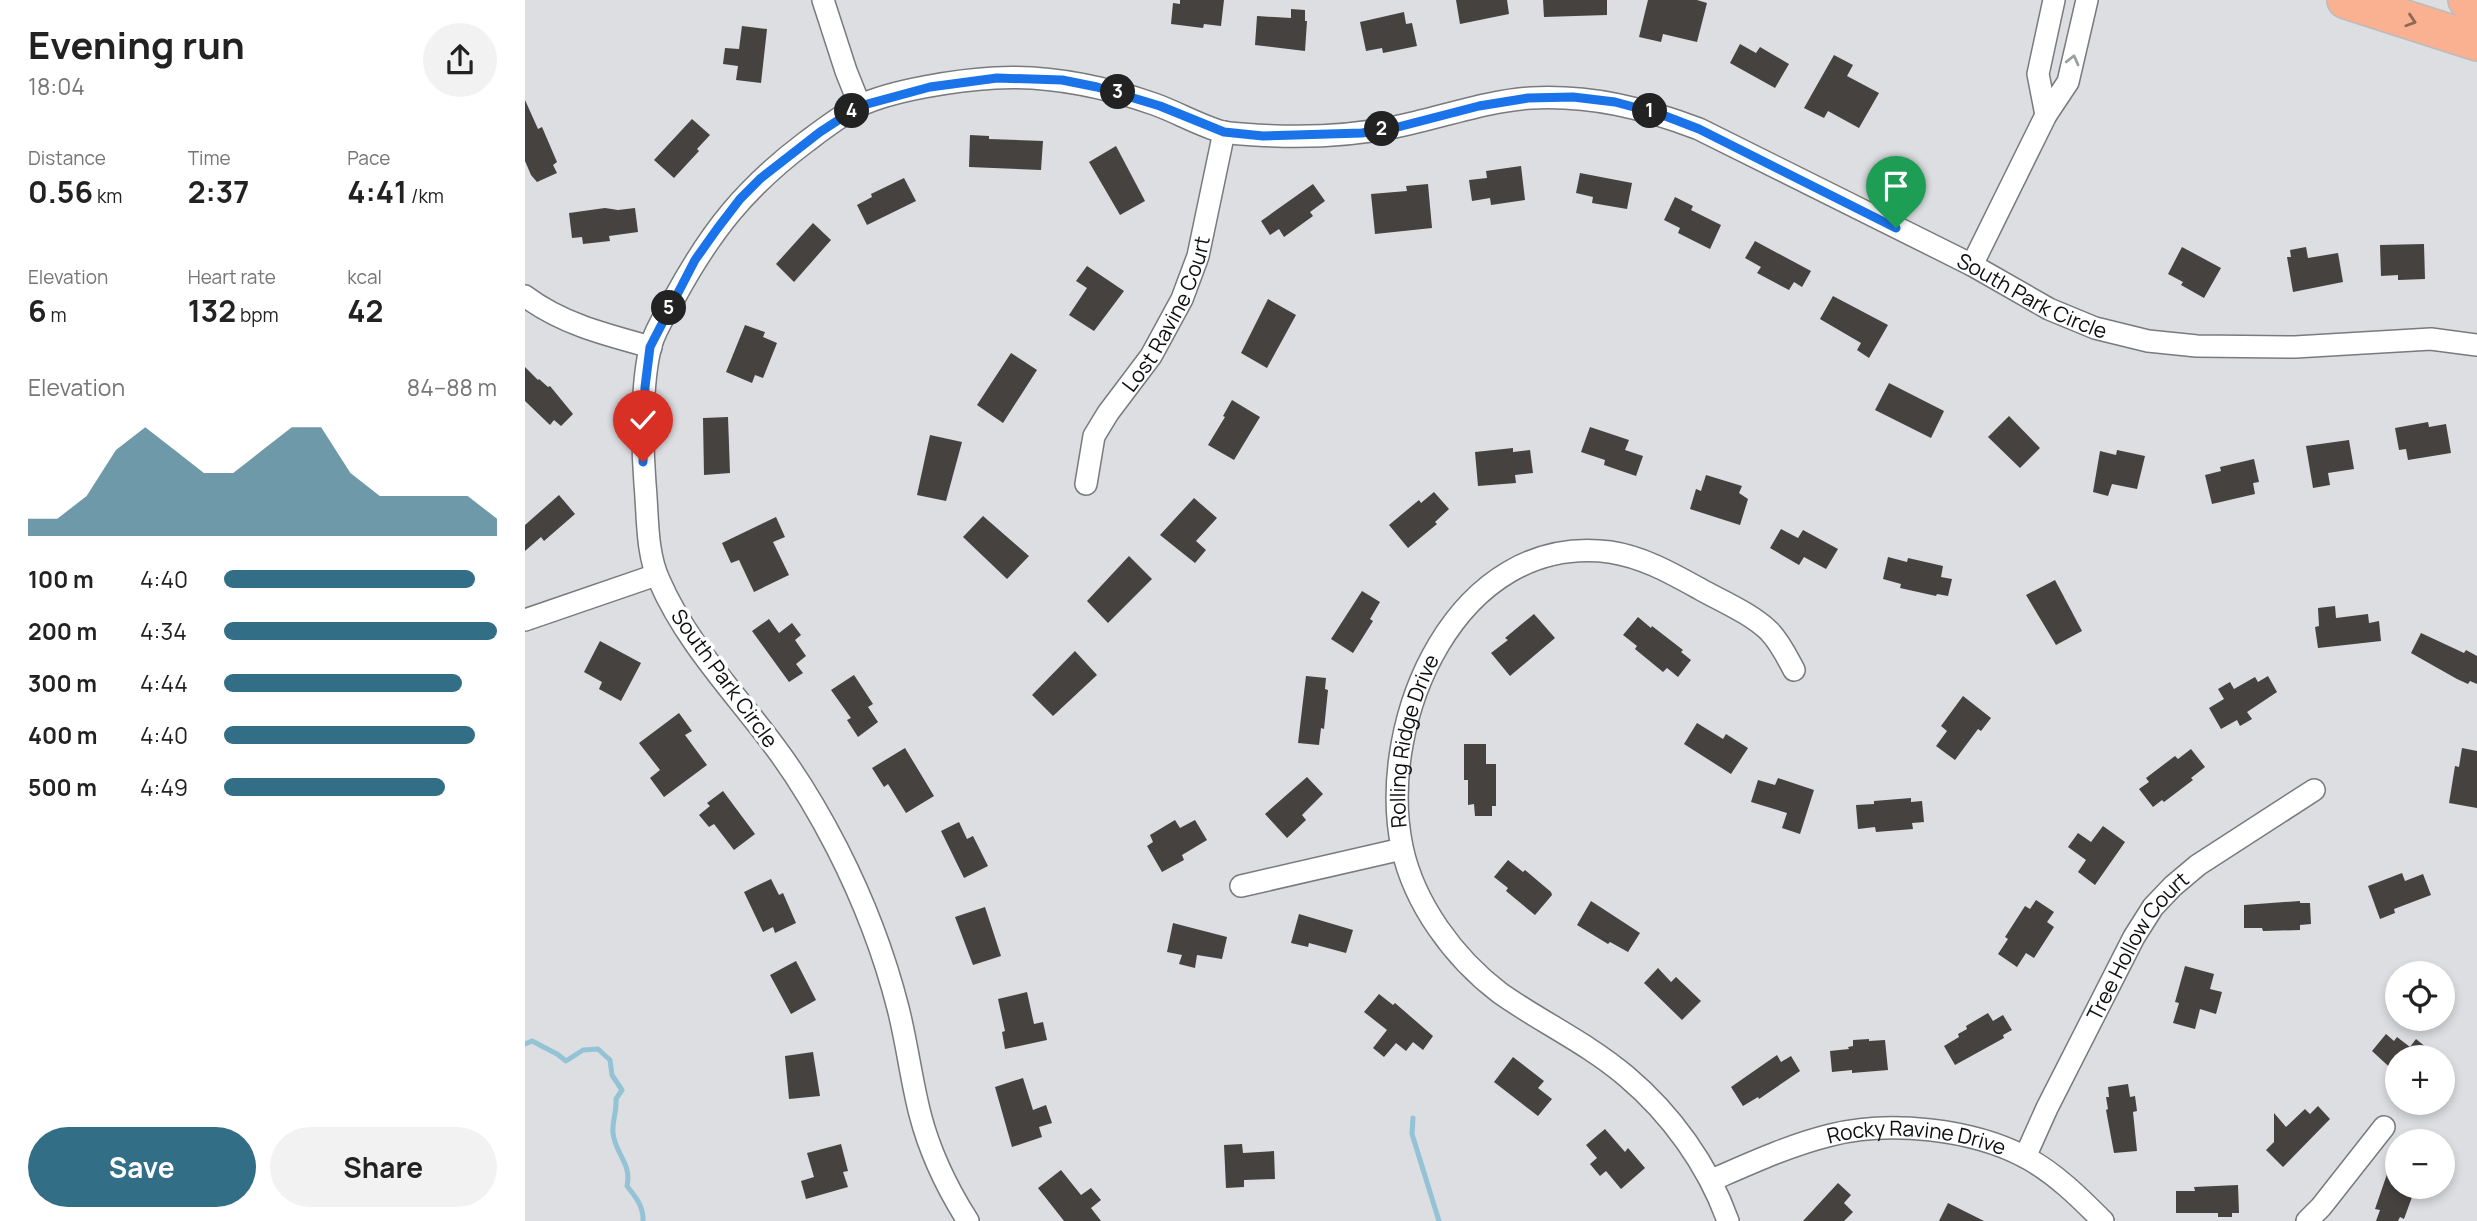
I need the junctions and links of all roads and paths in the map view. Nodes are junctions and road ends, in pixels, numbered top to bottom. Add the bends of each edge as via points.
1 (824, 0) edge
2 (2054, 0) edge
3 (2087, 0) edge
4 (2346, 0) edge
5 (2467, 0) edge
6 (2477, 4) edge
7 (2477, 42) edge
8 (860, 106) junction
9 (2046, 115) junction
10 (1224, 132) junction
11 (1972, 265) junction
12 (525, 296) edge
13 (2477, 345) edge
14 (650, 347) junction
15 (1086, 484) dead end
16 (656, 575) junction
17 (525, 620) edge
18 (1794, 670) dead end
19 (2313, 790) dead end
20 (1402, 849) junction
21 (1241, 886) dead end
22 (2384, 1127) dead end
23 (2025, 1157) junction
24 (1712, 1180) junction
25 (968, 1221) edge
26 (1727, 1221) edge
27 (2103, 1221) edge
28 (2307, 1221) edge

1 - 8 street
2 - 9 street via 2038,75
9 -> 3 street via 2068,82
4 -> 7 highway
5 - 6 highway
8 - 10 street, South Park Circle via 962,81 1062,80 1126,95
8 - 14 street, South Park Circle via 786,157 740,199 695,260
9 - 11 street
10 - 11 street, South Park Circle via 1263,136 1362,133 1528,98 1615,102 1699,129
10 - 15 street, Lost Ravine Court via 1198,256 1182,299 1151,356 1094,436
11 - 13 street, South Park Circle via 2049,310 2147,341 2246,348 2431,340
12 - 14 street via 572,323
14 - 16 street, South Park Circle via 643,462
16 - 17 street
16 - 25 street, South Park Circle via 706,660 798,779 840,853 888,972 932,1152
18 - 20 street, Rolling Ridge Drive via 1778,642 1756,620 1642,559 1591,551 1556,554 1522,565 1461,613 1433,654 1413,697 1396,772
19 - 23 street, Tree Hollow Court via 2198,865 2153,907 2046,1108
20 - 21 street
20 - 24 street, Rolling Ridge Drive via 1427,911 1466,962 1502,994 1626,1076 1670,1122
22 - 28 street
23 - 24 street, Rocky Ravine Drive via 1944,1133 1859,1130 1787,1148
23 - 27 street, Rocky Ravine Drive via 2052,1174
24 - 26 street, Rolling Ridge Drive

